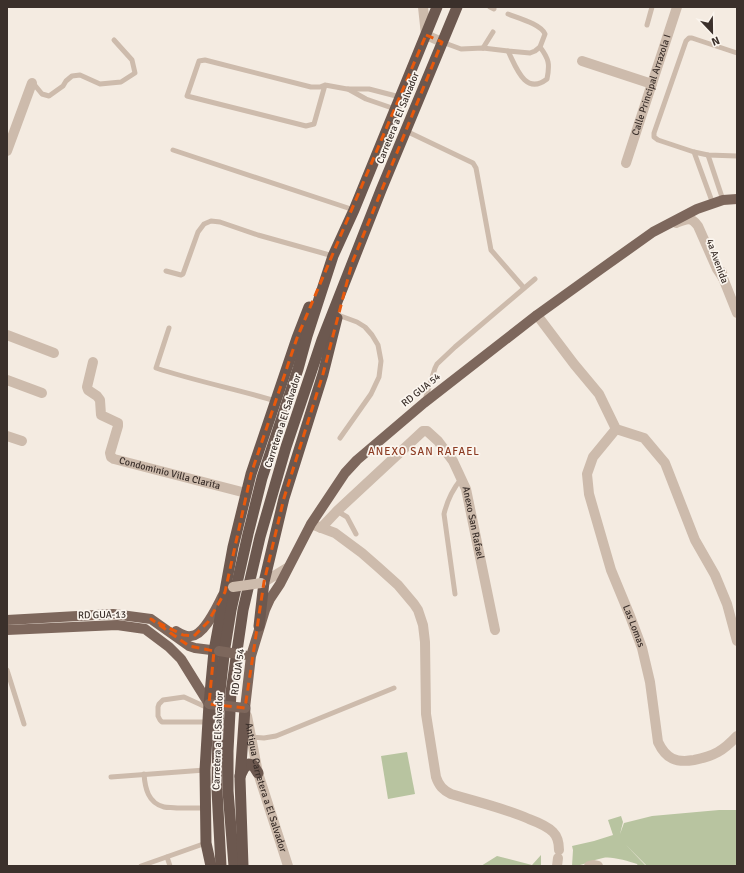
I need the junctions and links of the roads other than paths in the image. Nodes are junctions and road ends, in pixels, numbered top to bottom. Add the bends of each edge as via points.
1 (423, 7) edge
2 (437, 7) edge
3 (442, 7) edge
4 (457, 7) edge
5 (652, 7) edge
6 (677, 7) edge
7 (508, 14) dead end
8 (451, 21) junction
9 (647, 25) dead end
10 (493, 32) dead end
11 (426, 35) junction
12 (114, 40) dead end
13 (442, 42) junction
14 (540, 47) junction
15 (483, 48) junction
16 (508, 51) junction
17 (737, 53) edge
18 (416, 57) junction
19 (582, 60) dead end
20 (32, 82) joint
21 (652, 84) junction
22 (325, 86) junction
23 (347, 89) junction
24 (400, 97) junction
25 (395, 109) junction
26 (406, 131) junction
27 (173, 150) dead end
28 (7, 151) edge
29 (694, 152) junction
30 (708, 155) junction
31 (737, 156) edge
32 (626, 163) dead end
33 (381, 190) junction
34 (737, 199) edge
35 (723, 200) junction
36 (713, 204) junction
37 (697, 209) junction
38 (354, 210) junction
39 (647, 236) junction
40 (333, 256) junction
41 (352, 263) junction
42 (166, 271) dead end
43 (723, 278) junction
44 (535, 280) dead end
45 (524, 288) junction
46 (737, 313) edge
47 (338, 315) junction
48 (537, 315) junction
49 (169, 328) dead end
50 (7, 335) edge
51 (54, 353) dead end
52 (94, 362) dead end
53 (7, 380) edge
54 (42, 393) dead end
55 (276, 401) junction
56 (424, 403) junction
57 (616, 429) junction
58 (7, 436) edge
59 (340, 438) dead end
60 (22, 442) dead end
61 (461, 479) junction
62 (246, 492) junction
63 (338, 511) junction
64 (311, 524) junction
65 (321, 528) junction
66 (356, 534) dead end
67 (287, 568) junction
68 (262, 582) junction
69 (228, 590) junction
70 (455, 594) dead end
71 (151, 619) junction
72 (7, 620) edge
73 (259, 626) junction
74 (7, 630) edge
75 (495, 630) dead end
76 (737, 641) edge
77 (217, 651) junction
78 (248, 656) junction
79 (7, 670) edge
80 (394, 688) dead end
81 (209, 706) junction
82 (245, 708) junction
83 (208, 722) junction
84 (24, 724) dead end
85 (737, 736) edge
86 (251, 737) junction
87 (205, 770) junction
88 (258, 773) junction
89 (144, 774) junction
90 (111, 777) dead end
91 (240, 779) junction
92 (206, 808) junction
93 (206, 843) junction
94 (167, 857) junction
95 (558, 858) edge
96 (140, 866) edge
97 (170, 866) edge
98 (211, 866) edge
99 (221, 866) edge
100 (234, 866) edge
101 (244, 866) edge
102 (288, 866) edge
103 (589, 866) edge
104 (598, 866) edge

1 - 11 street
2 - 11 highway, Carretera a El Salvador
3 - 8 highway via 440,20
4 - 8 highway, Carretera a El Salvador
5 - 9 lane
6 - 21 street, Calle Principal Arrazola I
7 - 14 lane via 544,31
8 - 13 highway, Carretera a El Salvador
10 - 15 lane
11 - 13 street
11 - 18 highway, Carretera a El Salvador
12 - 20 lane via 132,60 135,73 121,82 100,84 80,75 72,76 50,96 42,94
13 - 15 lane via 461,49
13 - 26 highway, Carretera a El Salvador
14 - 16 lane via 530,53
14 - 16 lane via 547,57 549,69 547,79 541,84 530,84 523,79
15 - 16 lane
17 - 29 lane via 692,38 686,41 654,138
18 - 24 highway, Carretera a El Salvador
18 - 33 highway via 424,60 427,70 380,180
19 - 21 street
20 - 28 street
21 - 32 street, Calle Principal Arrazola I
22 - 22 lane via 311,87 205,60 199,61 187,96 306,126 314,124
22 - 23 lane
23 - 24 lane via 369,89
23 - 25 lane
24 - 25 highway, Carretera a El Salvador
25 - 38 highway, Carretera a El Salvador
26 - 33 highway, Carretera a El Salvador
26 - 45 lane via 473,163 491,250
27 - 38 lane
29 - 30 lane
29 - 36 lane
30 - 31 lane
30 - 35 lane
33 - 38 highway
33 - 41 highway, Carretera a El Salvador
34 - 35 main road, RD GUA 54
35 - 36 main road, RD GUA 54
36 - 37 main road, RD GUA 54
37 - 39 main road, RD GUA 54
37 - 43 street, 4a Avenida via 721,267
38 - 40 highway, Carretera a El Salvador
39 - 43 street via 685,219 693,220
39 - 48 main road, RD GUA 54
40 - 42 lane via 211,221 204,224 198,232 183,274
40 - 55 highway via 297,338
40 - 99 highway, Carretera a El Salvador via 262,478 231,610 218,724 217,796
41 - 47 highway
41 - 100 highway, Carretera a El Salvador via 322,340 286,447 266,513 243,610 231,692 228,743 228,791
43 - 46 street, 4a Avenida
44 - 45 lane
45 - 56 lane via 437,364
47 - 59 lane via 365,327 378,345 381,361 379,377 371,394
47 - 68 highway
48 - 56 main road, RD GUA 54
48 - 57 street via 599,394
49 - 55 lane via 156,368
50 - 51 street
52 - 62 street, Condominio Villa Clarita via 88,390 100,400 101,415 118,423 111,457
53 - 54 street
55 - 62 highway
56 - 64 main road, RD GUA 54 via 357,460 345,473
57 - 76 street via 644,438 665,463 694,540 715,575 727,604
57 - 85 street, Las Lomas via 593,457 587,474 589,494 611,570 642,648 650,682 656,739 667,756 684,761 715,754
58 - 60 street
61 - 63 street, Anexo San Rafael via 453,461 438,441 427,431 422,431
61 - 70 lane via 449,498 444,514
61 - 75 street, Anexo San Rafael via 466,489
62 - 69 highway via 233,547
63 - 65 street
63 - 66 lane via 347,517
64 - 65 street
64 - 67 main road, RD GUA 54
65 - 95 street via 348,542 378,567 398,585 414,604 420,616 426,648 426,714 436,777 440,786 451,794 514,812 550,829 558,841
67 - 68 street
67 - 73 main road, RD GUA 54
68 - 69 street, bridge
68 - 73 highway
69 - 71 main road via 208,622 194,636 183,635
69 - 77 highway
71 - 72 main road, RD GUA-13 via 113,614
71 - 77 main road, RD GUA-13 via 189,646
73 - 78 main road, RD GUA 54
74 - 81 main road, RD GUA-13 via 117,624 145,629 181,659
77 - 78 main road, RD GUA-13, bridge
77 - 81 highway
78 - 82 main road, RD GUA 54
79 - 84 lane
80 - 86 lane via 276,736
81 - 82 main road, bridge
81 - 83 highway
81 - 83 lane via 184,697 163,700 158,707 158,716 162,722
82 - 86 street, Antigua Carretera a El Salvador
82 - 91 highway
83 - 87 highway
86 - 88 street, Antigua Carretera a El Salvador
87 - 89 lane
87 - 92 highway
88 - 91 highway via 253,765 248,764
88 - 102 street, Antigua Carretera a El Salvador
89 - 90 lane
89 - 92 lane via 150,798 163,807
91 - 101 highway
92 - 93 highway
93 - 94 lane
93 - 98 highway
94 - 96 lane
94 - 97 lane
103 - 104 street

